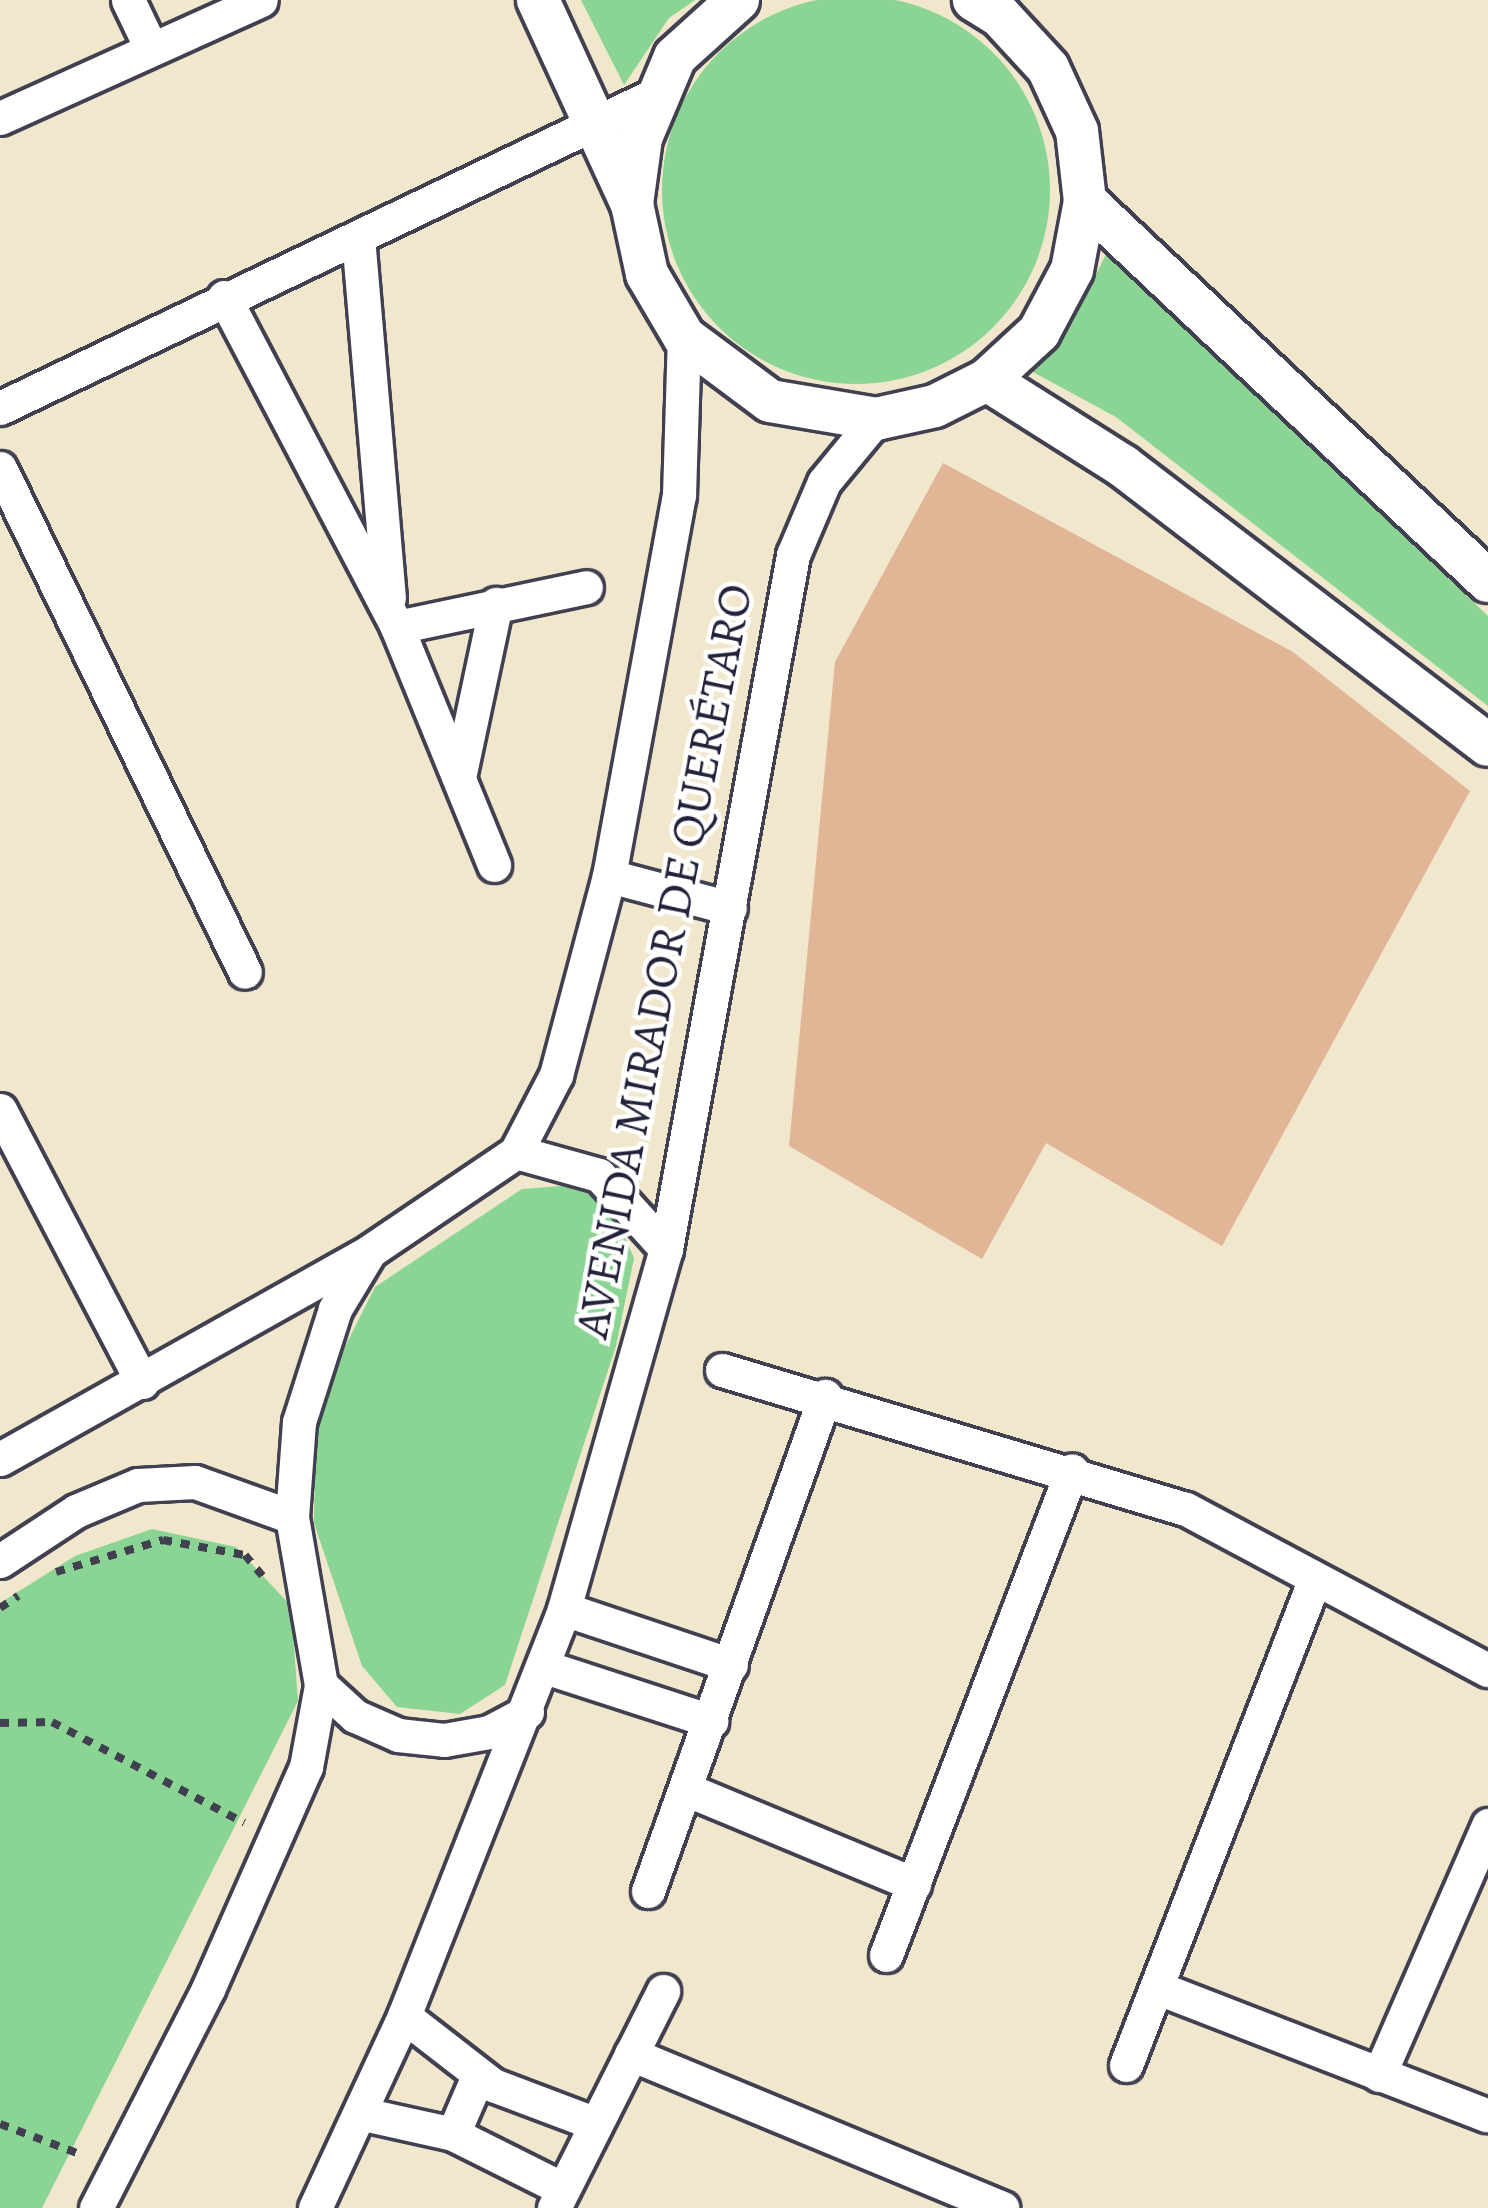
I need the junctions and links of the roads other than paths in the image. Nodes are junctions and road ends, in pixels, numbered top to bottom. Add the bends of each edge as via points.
1 (128, 0) edge
2 (262, 0) edge
3 (538, 0) edge
4 (738, 0) edge
5 (974, 0) edge
6 (151, 48) junction
7 (656, 94) junction
8 (0, 118) edge
9 (597, 124) junction
10 (1085, 201) junction
11 (632, 204) junction
12 (358, 237) junction
13 (224, 297) junction
14 (684, 337) junction
15 (987, 380) junction
16 (0, 408) edge
17 (876, 418) junction
18 (0, 468) edge
19 (1488, 581) edge
20 (586, 587) dead end
21 (496, 604) junction
22 (394, 619) junction
23 (1488, 745) edge
24 (460, 773) junction
25 (494, 865) dead end
26 (609, 876) junction
27 (730, 908) junction
28 (244, 972) dead end
29 (2, 1122) edge
30 (516, 1152) junction
31 (667, 1249) junction
32 (370, 1251) junction
33 (722, 1370) dead end
34 (142, 1382) junction
35 (825, 1396) junction
36 (0, 1459) edge
37 (1072, 1470) junction
38 (292, 1517) junction
39 (0, 1561) edge
40 (1314, 1581) junction
41 (564, 1609) junction
42 (730, 1665) junction
43 (545, 1667) junction
44 (1488, 1670) edge
45 (321, 1685) junction
46 (527, 1712) junction
47 (711, 1721) junction
48 (688, 1790) junction
49 (1488, 1825) edge
50 (914, 1884) junction
51 (648, 1892) dead end
52 (886, 1955) dead end
53 (1161, 1989) junction
54 (663, 1990) dead end
55 (404, 2016) junction
56 (631, 2054) junction
57 (1126, 2066) dead end
58 (1379, 2075) junction
59 (478, 2076) junction
60 (363, 2114) junction
61 (1486, 2115) edge
62 (596, 2124) junction
63 (453, 2134) junction
64 (559, 2199) edge
65 (96, 2208) edge
66 (315, 2208) edge
67 (1002, 2208) edge

1 - 6 street
2 - 6 street
3 - 9 street
4 - 7 street via 675,57
5 - 10 street via 1048,68 1077,131
6 - 8 street
7 - 9 street
7 - 11 street
9 - 11 street
9 - 12 street
10 - 15 street via 1072,270 1039,332
10 - 19 street
11 - 14 street via 647,274
12 - 13 street
12 - 22 street
13 - 16 street
13 - 22 street
14 - 17 street via 770,401
14 - 26 street, AVENIDA MIRADOR DE QUERÉTARO via 680,495
15 - 17 street via 935,406
15 - 23 street via 1123,466
17 - 27 street, AVENIDA MIRADOR DE QUERÉTARO via 824,482 793,555
18 - 28 street
20 - 21 street
21 - 22 street
21 - 24 street
22 - 24 street
24 - 25 street
26 - 27 street
26 - 30 street, AVENIDA MIRADOR DE QUERÉTARO via 556,1075
27 - 31 street, AVENIDA MIRADOR DE QUERÉTARO
29 - 34 street
30 - 31 street via 599,1175
30 - 32 street, AVENIDA MIRADOR DE QUERÉTARO
31 - 41 street, AVENIDA MIRADOR DE QUERÉTARO
32 - 34 street
32 - 38 street, AVENIDA MIRADOR DE QUERÉTARO via 335,1309 299,1422
33 - 35 street
34 - 36 street
35 - 37 street
35 - 42 street
37 - 40 street via 1186,1509
37 - 50 street
38 - 39 street via 195,1482 138,1485 76,1511
38 - 45 street, AVENIDA MIRADOR DE QUERÉTARO
40 - 44 street
40 - 53 street
41 - 42 street
41 - 43 street, AVENIDA MIRADOR DE QUERÉTARO
42 - 47 street
43 - 46 street, AVENIDA MIRADOR DE QUERÉTARO
43 - 47 street
45 - 46 street via 356,1716 398,1735 466,1736
45 - 65 street, AVENIDA MIRADOR DE QUERÉTARO via 306,1767 208,1989
46 - 55 street, AVENIDA MIRADOR DE QUERÉTARO
47 - 48 street
48 - 50 street
48 - 51 street
49 - 58 street
50 - 52 street
53 - 57 street
53 - 58 street
54 - 56 street
55 - 59 street
55 - 60 street, AVENIDA MIRADOR DE QUERÉTARO
56 - 62 street
56 - 67 street
58 - 61 street
59 - 62 street
59 - 63 street
60 - 63 street
60 - 66 street, AVENIDA MIRADOR DE QUERÉTARO
62 - 64 street
63 - 64 street

